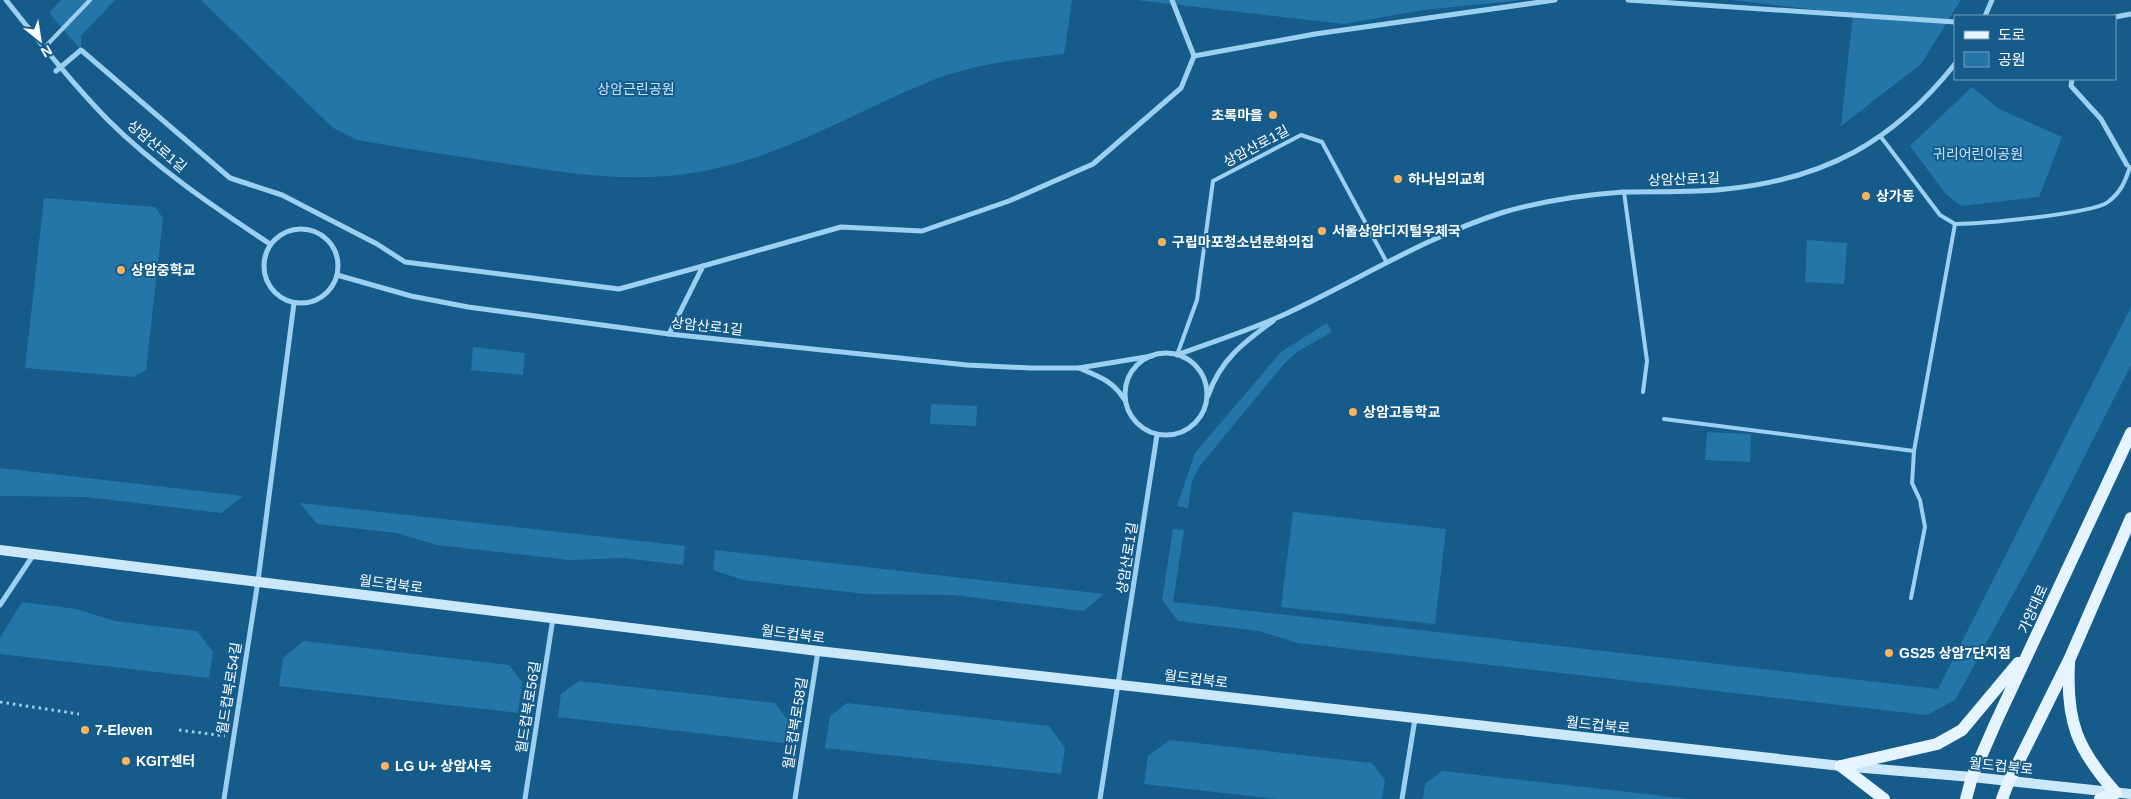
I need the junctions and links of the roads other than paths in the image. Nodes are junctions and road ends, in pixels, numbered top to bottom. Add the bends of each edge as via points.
1 (6, 0) edge
2 (90, 0) edge
3 (1172, 0) edge
4 (1555, 0) edge
5 (1628, 0) edge
6 (1992, 0) edge
7 (2131, 14) edge
8 (1985, 15) edge
9 (2116, 18) edge
10 (1954, 22) edge
11 (44, 48) junction
12 (1194, 56) junction
13 (1954, 65) edge
14 (61, 66) junction
15 (56, 71) dead end
16 (2072, 80) edge
17 (1881, 137) junction
18 (2128, 166) edge
19 (1624, 192) junction
20 (1955, 224) junction
21 (270, 244) junction
22 (1386, 261) junction
23 (703, 266) junction
24 (337, 275) junction
25 (294, 303) junction
26 (1280, 316) junction
27 (669, 334) junction
28 (1177, 355) junction
29 (1152, 356) junction
30 (1079, 368) junction
31 (1643, 392) dead end
32 (1207, 399) junction
33 (1125, 401) junction
34 (1664, 419) dead end
35 (2131, 433) edge
36 (1157, 435) junction
37 (1914, 451) junction
38 (2131, 518) edge
39 (0, 550) edge
40 (34, 554) junction
41 (258, 581) junction
42 (1911, 598) dead end
43 (0, 605) edge
44 (553, 618) junction
45 (2035, 641) junction
46 (818, 651) junction
47 (2070, 658) junction
48 (1119, 684) junction
49 (1415, 719) junction
50 (1841, 766) junction
51 (1972, 777) junction
52 (2008, 781) junction
53 (2116, 793) junction
54 (2131, 794) edge
55 (224, 799) edge
56 (525, 799) edge
57 (795, 799) edge
58 (1100, 799) edge
59 (1402, 799) edge
60 (1884, 799) edge
61 (1966, 799) edge
62 (2002, 799) edge
63 (2100, 799) edge

1 - 11 street, 상암산로1길
2 - 11 lane
3 - 12 street
4 - 12 street via 1315,34
5 - 10 street
6 - 8 street
7 - 9 street
11 - 14 street, 상암산로1길
12 - 23 street via 1180,88 1093,164 1009,201 922,231 841,227
13 - 17 street, 상암산로1길 via 1914,109
14 - 15 street
14 - 21 street, 상암산로1길 via 108,119 163,169
14 - 23 street via 81,50 230,178 282,194 405,262 619,289
16 - 18 street via 2071,86 2101,118
17 - 19 street, 상암산로1길 via 1815,171 1772,182 1725,190
17 - 20 lane via 1940,215
18 - 20 lane via 2124,187 2106,203 2077,211
19 - 22 street, 상암산로1길 via 1546,202 1503,213 1422,243
19 - 31 lane via 1647,361
20 - 37 lane
21 - 24 street via 291,230 316,232 335,250
21 - 25 street via 263,268 266,280 278,295
22 - 26 street, 상암산로1길
22 - 28 lane, 상암산로1길 via 1322,142 1301,135 1213,181 1197,300
23 - 27 street
24 - 25 street via 332,288 321,297 308,303
24 - 27 street, 상암산로1길 via 411,296
25 - 41 street
26 - 28 street
26 - 32 street via 1244,342 1226,361 1215,376
27 - 30 street, 상암산로1길 via 967,365
28 - 29 street via 1163,353
28 - 32 street via 1198,369 1205,382
29 - 30 street
29 - 33 street via 1137,366 1129,377
30 - 33 street via 1117,387
32 - 36 street via 1202,414 1193,425 1180,433
33 - 36 street via 1130,414 1142,428
34 - 37 lane
35 - 45 main road, 가양대로
36 - 48 street, 상암산로1길
37 - 42 lane via 1912,483 1920,500 1925,527
38 - 47 main road
39 - 40 main road, 월드컵북로
40 - 41 main road, 월드컵북로
40 - 43 street
41 - 44 main road, 월드컵북로
41 - 55 street, 월드컵북로54길
44 - 46 main road, 월드컵북로
44 - 56 street, 월드컵북로56길
45 - 50 main road via 1962,730 1937,744
45 - 51 main road, 가양대로
46 - 48 main road, 월드컵북로
46 - 57 street, 월드컵북로58길
47 - 52 main road
47 - 53 main road via 2067,695 2074,731 2091,765
48 - 49 main road, 월드컵북로
48 - 58 street, 상암산로1길
49 - 50 main road, 월드컵북로
49 - 59 street
50 - 51 main road, 월드컵북로
50 - 60 main road
51 - 52 main road, 월드컵북로
51 - 61 main road, 가양대로
52 - 53 main road, 월드컵북로
52 - 62 main road
53 - 54 main road, 월드컵북로
53 - 63 main road

